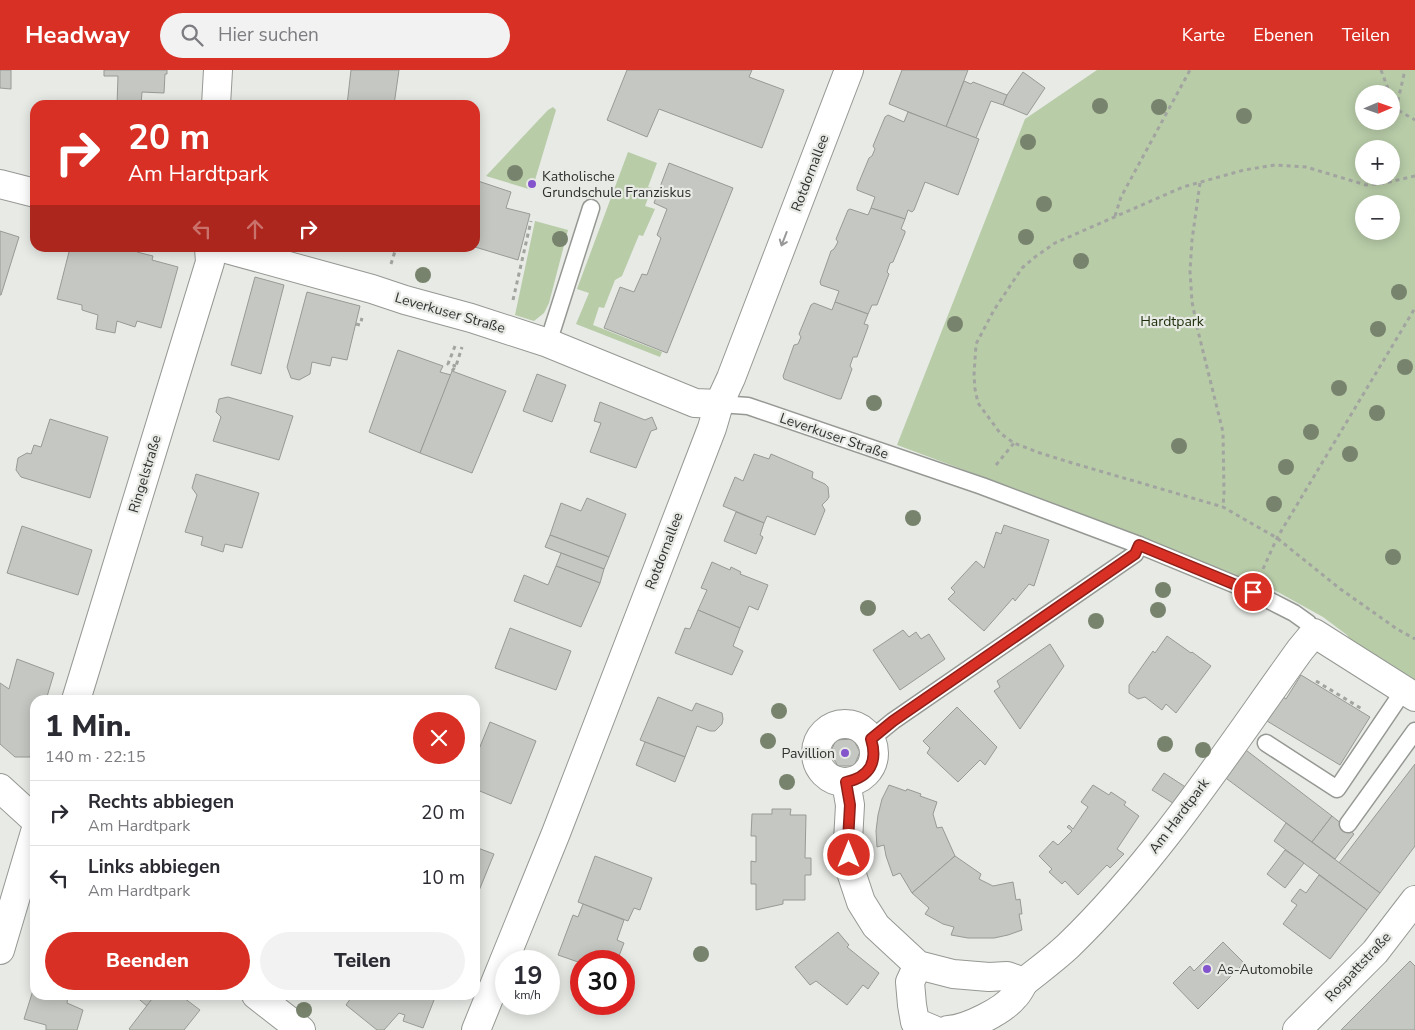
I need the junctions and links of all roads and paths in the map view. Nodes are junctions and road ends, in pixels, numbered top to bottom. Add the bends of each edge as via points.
1 (218, 70) edge
2 (849, 70) edge
3 (1190, 70) edge
4 (1380, 70) edge
5 (1406, 70) edge
6 (1387, 85) edge
7 (1400, 93) edge
8 (216, 100) edge
9 (1400, 111) edge
10 (1415, 120) edge
11 (1415, 176) edge
12 (1200, 183) junction
13 (0, 184) edge
14 (30, 192) edge
15 (591, 208) dead end
16 (1115, 217) junction
17 (531, 221) dead end
18 (209, 252) edge
19 (238, 252) edge
20 (1415, 308) edge
21 (504, 329) junction
22 (548, 343) junction
23 (459, 356) dead end
24 (452, 371) dead end
25 (719, 404) junction
26 (1222, 507) junction
27 (1277, 538) junction
28 (1139, 545) junction
29 (1253, 592) junction
30 (1314, 632) junction
31 (1415, 639) edge
32 (1312, 678) dead end
33 (1410, 693) edge
34 (78, 695) edge
35 (1367, 712) dead end
36 (1415, 731) edge
37 (871, 739) junction
38 (1266, 743) dead end
39 (846, 782) junction
40 (0, 788) edge
41 (30, 815) edge
42 (1348, 824) dead end
43 (30, 849) edge
44 (1415, 900) edge
45 (0, 950) edge
46 (918, 965) junction
47 (1024, 982) junction
48 (262, 1000) edge
49 (301, 1030) edge
50 (476, 1030) edge
51 (934, 1030) edge
52 (948, 1030) edge
53 (1297, 1030) edge

1 - 8 street
2 -> 25 street, Rotdornallee
3 - 16 path via 1121,198
4 - 6 path
5 - 7 path
9 - 10 path
11 - 12 path via 1366,185 1306,166 1275,165
12 - 16 path
12 - 26 path via 1190,271 1194,311 1223,432
13 - 14 street
15 - 22 lane
16 - 26 path via 1055,243 1022,268 976,344 974,375 978,403 1000,433 1014,442 1040,453
17 - 21 path
18 - 34 street, Ringelstraße via 210,262
19 - 21 street, Leverkuser Straße
20 - 27 path
21 - 22 street, Leverkuser Straße
22 - 25 street, Leverkuser Straße via 695,403
23 - 24 path
25 - 28 lane, Leverkuser Straße via 748,406 982,486
25 - 50 street, Rotdornallee
26 - 27 path
27 - 29 path
27 - 31 path via 1338,588
28 - 29 lane, Leverkuser Straße
28 - 37 lane via 1135,554
29 - 30 lane, Leverkuser Straße via 1294,613
30 - 33 street, Leverkuser Straße
30 - 47 street, Am Hardtpark via 1177,822 1118,893 1067,946
32 - 35 path
33 - 38 lane via 1337,789
36 - 42 lane
37 - 39 street via 874,758 871,767 865,775
37 - 39 street via 856,726 846,724 835,726 820,739 817,748 820,768 827,776
39 - 46 street via 850,805 850,869 861,902 876,926
40 - 41 street
43 - 45 street
44 - 53 street, Rospattstraße via 1375,952
46 - 47 street via 953,974 1007,976
46 - 51 street via 910,982 915,1022
47 - 52 street, Am Hardtpark via 1014,997 987,1018
48 - 49 street

